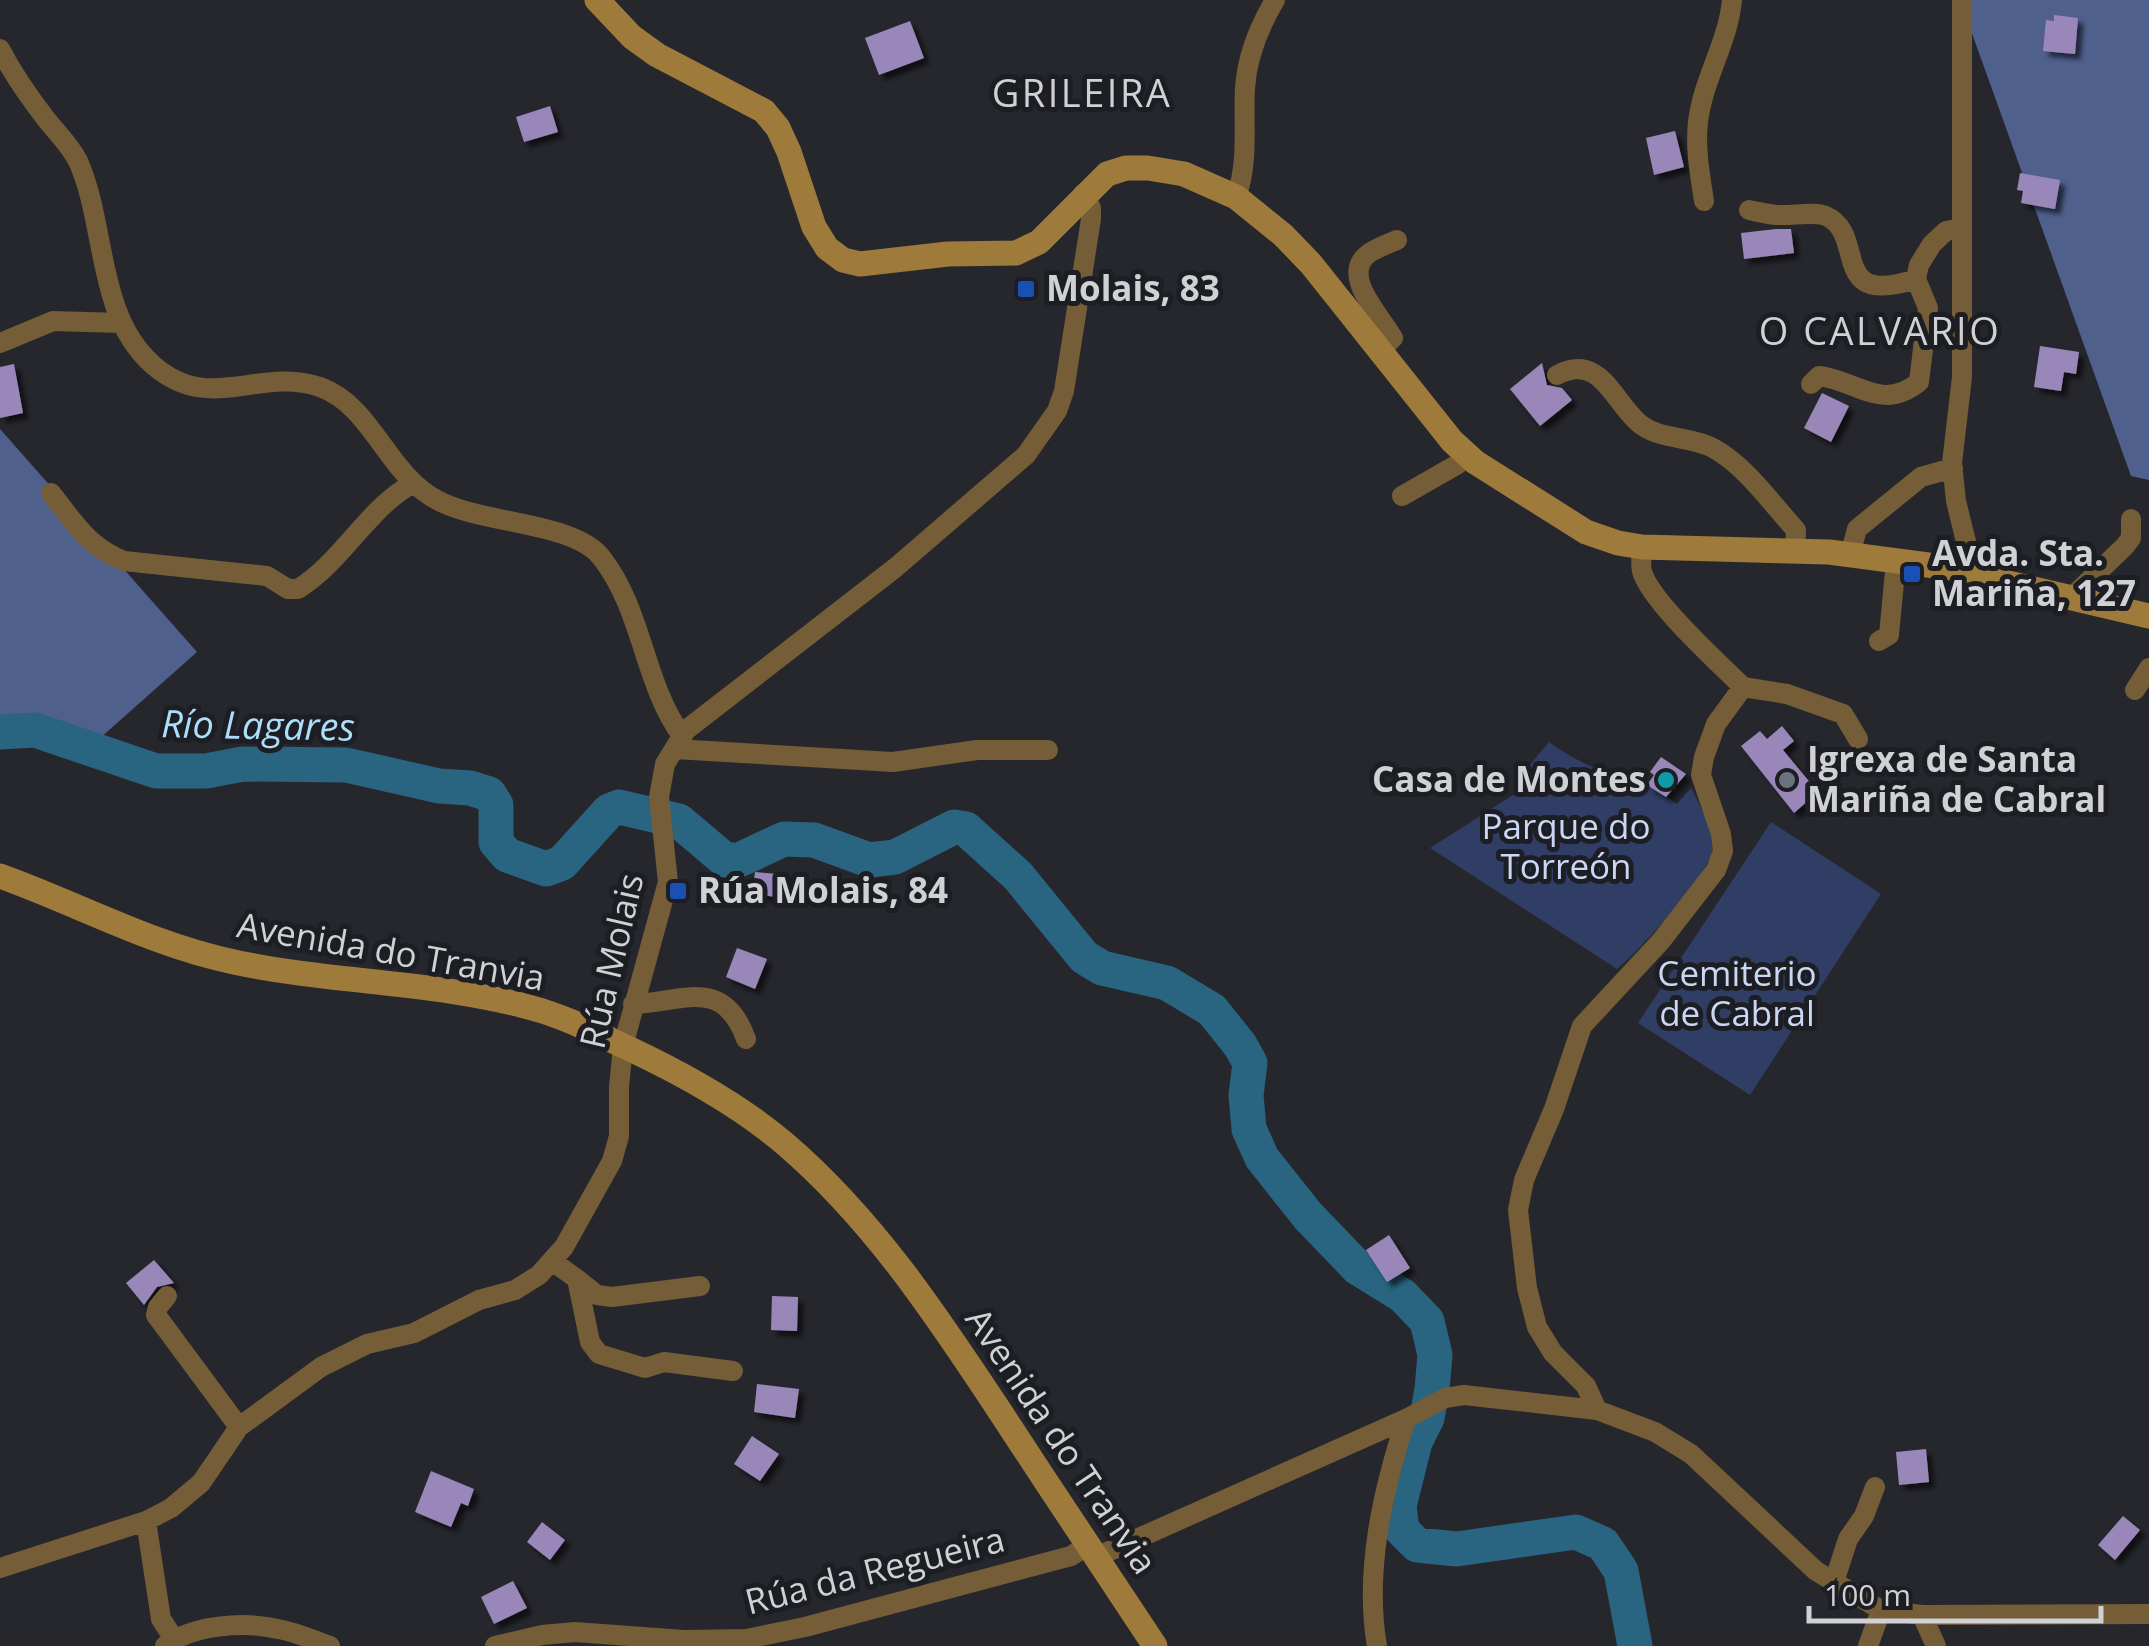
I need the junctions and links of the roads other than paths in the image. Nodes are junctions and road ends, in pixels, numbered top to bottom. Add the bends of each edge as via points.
1 (597, 0) edge
2 (1275, 0) edge
3 (1732, 0) edge
4 (1962, 0) edge
5 (0, 49) edge
6 (1084, 194) junction
7 (1236, 197) junction
8 (1704, 200) dead end
9 (1749, 210) dead end
10 (1961, 228) junction
11 (1397, 240) dead end
12 (1916, 279) junction
13 (121, 323) junction
14 (0, 343) edge
15 (1382, 349) junction
16 (1556, 375) dead end
17 (1811, 384) dead end
18 (1466, 454) junction
19 (1953, 468) junction
20 (412, 484) junction
21 (51, 492) dead end
22 (1402, 496) dead end
23 (2131, 519) dead end
24 (1642, 546) junction
25 (1795, 550) junction
26 (1850, 555) junction
27 (1896, 561) junction
28 (1966, 570) junction
29 (2071, 598) junction
30 (2149, 616) edge
31 (1880, 641) dead end
32 (2149, 668) edge
33 (1744, 687) junction
34 (2135, 690) dead end
35 (1858, 739) dead end
36 (678, 743) junction
37 (1048, 750) dead end
38 (0, 876) edge
39 (633, 1004) junction
40 (746, 1039) dead end
41 (623, 1046) junction
42 (552, 1261) junction
43 (577, 1279) junction
44 (700, 1286) dead end
45 (167, 1296) dead end
46 (733, 1371) dead end
47 (1597, 1410) junction
48 (1415, 1414) junction
49 (239, 1427) junction
50 (1876, 1488) dead end
51 (146, 1521) junction
52 (1092, 1551) junction
53 (0, 1568) edge
54 (1834, 1582) junction
55 (1881, 1610) junction
56 (1922, 1614) junction
57 (2149, 1614) edge
58 (170, 1643) edge
59 (330, 1646) edge
60 (495, 1646) edge
61 (1155, 1646) edge
62 (1377, 1646) edge
63 (1868, 1646) edge
64 (1936, 1646) edge

1 - 6 main road via 657,56 764,111 789,152 814,227 842,260 1016,253 1038,242
2 - 7 street via 1252,47
3 - 8 street via 1730,27 1698,120
4 - 10 street
5 - 13 street via 79,163
6 - 7 main road via 1107,174 1148,168 1184,174
6 - 36 street via 1091,219 1064,392 1043,433 895,568
7 - 15 main road via 1311,264
9 - 12 street via 1823,214 1836,224 1859,276 1874,288
10 - 12 street via 1932,244
10 - 19 street via 1962,377
11 - 15 street via 1368,253 1358,270 1358,284 1393,338
12 - 17 street via 1928,308 1920,382 1893,396 1820,376
13 - 14 street via 53,321
13 - 20 street via 155,367 190,388 266,382 334,393
15 - 18 main road
16 - 25 street via 1570,368 1592,373 1641,425 1710,446 1730,460 1796,530
18 - 22 street
18 - 24 main road via 1586,532
19 - 26 street via 1921,477 1857,530
19 - 28 street
20 - 21 street via 298,589 267,576 124,561 84,536
20 - 36 street via 475,517 564,534 592,547 637,623
23 - 29 street via 2126,546
24 - 25 main road
24 - 33 street via 1642,572 1652,589
25 - 26 main road
26 - 27 main road
27 - 28 main road
27 - 31 street via 1890,635
28 - 29 main road
29 - 30 main road
32 - 34 street
33 - 35 street via 1843,714
33 - 47 street via 1716,724 1701,775 1721,834 1716,870 1582,1026 1524,1180 1518,1210 1537,1328 1586,1386
36 - 37 street via 893,762 977,750
36 - 39 street, Rúa Molais via 659,796 668,882
38 - 41 main road, Avenida do Tranvia via 174,946 532,1008
39 - 40 street via 704,997 735,1015
39 - 41 street, Rúa Molais
41 - 42 street, Rúa Molais via 612,1161
41 - 52 main road, Avenida do Tranvia via 782,1142 844,1200 941,1323
42 - 43 street
42 - 49 street, Rúa Molais via 515,1290 321,1367
43 - 44 street via 597,1295 612,1297
43 - 46 street via 598,1354 645,1368 664,1362
45 - 49 street via 156,1316
47 - 48 street, Rúa da Regueira via 1464,1394
47 - 54 street via 1692,1454
48 - 52 street, Rúa da Regueira
48 - 62 street via 1383,1498 1373,1594
49 - 51 street, Rúa Molais via 201,1484
50 - 54 street
51 - 53 street, Rúa Molais
51 - 58 street
52 - 60 street, Rúa da Regueira via 746,1639 576,1632
52 - 61 main road, Avenida do Tranvia
54 - 55 street
55 - 56 street
55 - 63 street
56 - 57 street
56 - 64 street
58 - 59 street via 181,1633 249,1626

